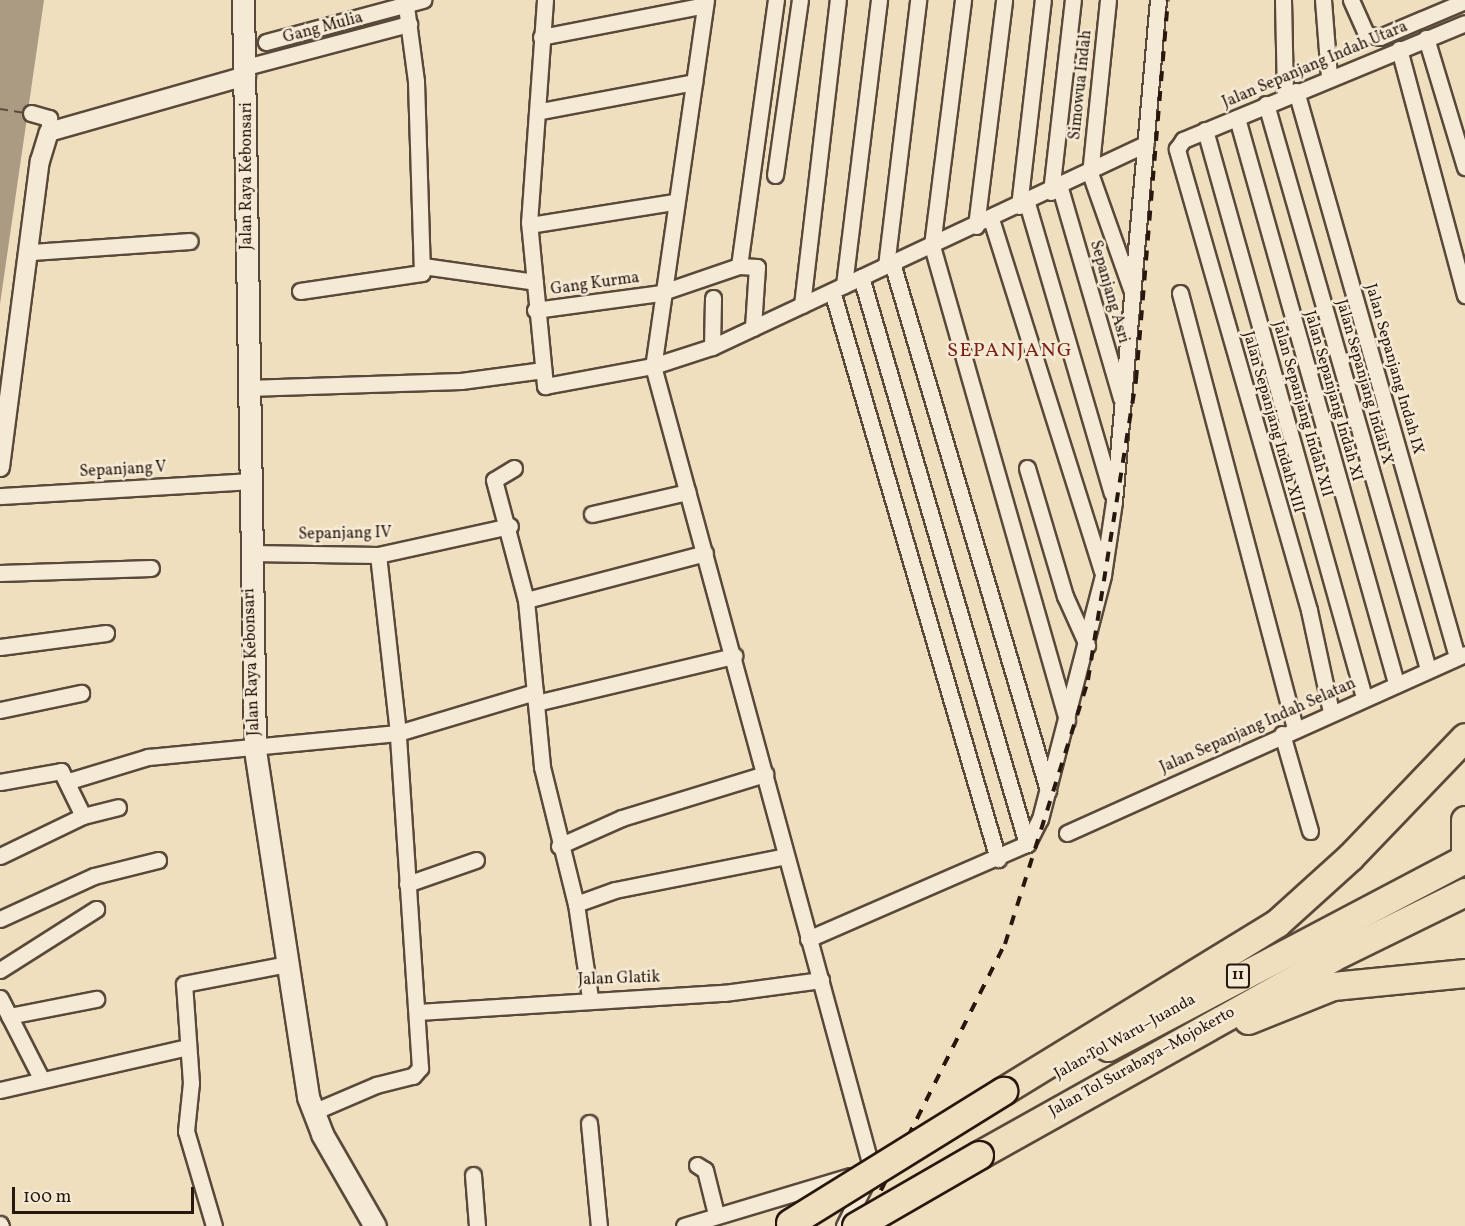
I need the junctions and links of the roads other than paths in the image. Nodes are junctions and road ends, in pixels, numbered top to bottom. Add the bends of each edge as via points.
1 (243, 0) edge
2 (423, 0) edge
3 (546, 0) edge
4 (777, 0) edge
5 (800, 0) edge
6 (838, 0) edge
7 (879, 0) edge
8 (918, 0) edge
9 (963, 0) edge
10 (1004, 0) edge
11 (1043, 0) edge
12 (1073, 0) edge
13 (1108, 0) edge
14 (1158, 0) edge
15 (1283, 0) edge
16 (1323, 0) edge
17 (1351, 0) edge
18 (1465, 1) edge
19 (705, 3) edge
20 (406, 6) junction
21 (409, 24) junction
22 (1464, 28) edge
23 (541, 37) junction
24 (1426, 38) junction
25 (266, 42) dead end
26 (1399, 49) junction
27 (246, 71) junction
28 (1329, 77) junction
29 (694, 82) junction
30 (1291, 93) junction
31 (1266, 104) junction
32 (541, 111) junction
33 (31, 113) dead end
34 (1237, 118) junction
35 (1205, 130) junction
36 (49, 132) junction
37 (1179, 142) joint
38 (1146, 144) junction
39 (1465, 167) edge
40 (1090, 174) junction
41 (775, 175) dead end
42 (1056, 190) junction
43 (674, 202) junction
44 (1023, 204) junction
45 (992, 219) junction
46 (530, 225) junction
47 (976, 226) junction
48 (190, 241) dead end
49 (932, 246) junction
50 (32, 252) junction
51 (889, 265) junction
52 (423, 266) junction
53 (739, 266) junction
54 (861, 278) junction
55 (534, 282) junction
56 (838, 288) junction
57 (300, 291) dead end
58 (660, 293) junction
59 (1180, 293) dead end
60 (1465, 295) edge
61 (1133, 296) junction
62 (713, 298) dead end
63 (802, 305) junction
64 (535, 310) junction
65 (753, 328) junction
66 (712, 347) junction
67 (653, 366) junction
68 (543, 370) junction
69 (247, 388) junction
70 (1123, 405) junction
71 (0, 467) edge
72 (514, 468) dead end
73 (1027, 468) dead end
74 (249, 481) junction
75 (687, 492) junction
76 (0, 496) edge
77 (1114, 501) junction
78 (592, 514) dead end
79 (510, 526) junction
80 (250, 553) junction
81 (705, 553) junction
82 (378, 555) junction
83 (151, 568) dead end
84 (0, 573) edge
85 (1103, 575) junction
86 (526, 600) junction
87 (106, 633) dead end
88 (1087, 645) junction
89 (0, 647) edge
90 (1461, 655) edge
91 (734, 656) junction
92 (1428, 669) junction
93 (1396, 683) junction
94 (81, 693) dead end
95 (536, 697) junction
96 (1364, 698) junction
97 (0, 710) edge
98 (1331, 712) junction
99 (1067, 721) junction
100 (1289, 731) junction
101 (398, 733) junction
102 (1465, 737) edge
103 (255, 750) junction
104 (765, 774) junction
105 (69, 781) junction
106 (0, 782) edge
107 (1049, 791) junction
108 (118, 807) dead end
109 (82, 816) junction
110 (1465, 820) edge
111 (1310, 831) dead end
112 (1067, 833) dead end
113 (1027, 844) junction
114 (559, 846) junction
115 (0, 856) edge
116 (786, 856) junction
117 (998, 859) junction
118 (158, 860) dead end
119 (476, 860) dead end
120 (1461, 860) edge
121 (407, 884) junction
122 (1465, 892) edge
123 (576, 904) junction
124 (96, 909) dead end
125 (0, 919) edge
126 (808, 939) junction
127 (287, 964) junction
128 (0, 970) edge
129 (1465, 973) edge
130 (822, 980) junction
131 (0, 998) edge
132 (590, 998) junction
133 (96, 999) dead end
134 (418, 1012) junction
135 (9, 1016) junction
136 (188, 1047) junction
137 (1130, 1068) junction
138 (42, 1080) junction
139 (0, 1090) edge
140 (1001, 1099) junction
141 (313, 1112) junction
142 (589, 1123) dead end
143 (697, 1166) dead end
144 (872, 1170) junction
145 (473, 1175) dead end
146 (716, 1215) junction
147 (788, 1225) edge
148 (214, 1226) edge
149 (375, 1226) edge
150 (477, 1226) edge
151 (600, 1226) edge
152 (684, 1226) edge
153 (844, 1226) edge
154 (856, 1226) edge

1 - 27 main road, Jalan Raya Kebonsari
2 - 20 street
3 - 23 street
4 - 53 street
5 - 41 street
6 - 63 street
7 - 56 street
8 - 51 street
9 - 49 street
10 - 47 street
11 - 44 street
12 - 42 street
13 - 40 street, Simowua Indah
14 - 38 street
15 - 30 street, Jalan Sepanjang Indah IX
16 - 28 street
17 - 18 street via 1366,34 1380,37
19 - 23 street
19 - 29 street
20 - 21 street
20 - 25 street
21 - 27 street, Gang Mulia
21 - 52 street via 416,81
22 - 24 street, Jalan Sepanjang Indah Utara
23 - 32 street
24 - 26 street, Jalan Sepanjang Indah Utara
24 - 39 street
26 - 28 street, Jalan Sepanjang Indah Utara
26 - 60 street
27 - 36 street
27 - 69 main road, Jalan Raya Kebonsari
28 - 30 street, Jalan Sepanjang Indah Utara
29 - 32 street
29 - 43 street
30 - 31 street, Jalan Sepanjang Indah Utara
30 - 90 street, Jalan Sepanjang Indah IX
31 - 34 street, Jalan Sepanjang Indah Utara
31 - 92 street, Jalan Sepanjang Indah X
32 - 46 street
33 - 36 street via 49,118
34 - 35 street, Jalan Sepanjang Indah Utara
34 - 93 street, Jalan Sepanjang Indah XI
35 - 37 street, Jalan Sepanjang Indah Utara
35 - 96 street, Jalan Sepanjang Indah XII
36 - 50 street via 40,161
37 - 98 street, Jalan Sepanjang Indah XIII via 1181,167 1309,610
38 - 40 street
38 - 61 street
40 - 42 street
40 - 61 street
42 - 44 street
42 - 70 street, Sepanjang Asri
43 - 46 street
43 - 58 street
44 - 45 street
44 - 77 street
45 - 47 street
45 - 85 street
46 - 55 street
47 - 49 street
48 - 50 street
49 - 51 street
49 - 99 street
50 - 71 street
51 - 54 street
51 - 107 street
52 - 55 street
52 - 57 street via 416,277
53 - 58 street, Gang Kurma
53 - 65 street via 757,267
54 - 56 street
54 - 113 street
55 - 64 street
56 - 63 street
56 - 117 street
58 - 64 street, Gang Kurma
58 - 67 street
59 - 100 street
61 - 70 street
62 - 66 street
63 - 65 street
64 - 68 street
65 - 66 street
66 - 67 street
67 - 68 street via 545,386
67 - 75 street
68 - 69 street via 461,381
69 - 74 main road, Jalan Raya Kebonsari
70 - 77 street
72 - 79 street via 494,478
73 - 88 street via 1065,596
74 - 76 street, Sepanjang V
74 - 80 main road, Jalan Raya Kebonsari
75 - 78 street
75 - 81 street
77 - 85 street
79 - 82 street, Sepanjang IV
79 - 86 street
80 - 82 street, Sepanjang IV
80 - 103 main road, Jalan Raya Kebonsari
81 - 86 street
81 - 91 street
82 - 101 street
83 - 84 street
85 - 88 street
86 - 95 street
87 - 89 street
88 - 99 street
90 - 92 street, Jalan Sepanjang Indah Selatan
91 - 95 street
91 - 104 street
92 - 93 street, Jalan Sepanjang Indah Selatan
93 - 96 street, Jalan Sepanjang Indah Selatan
94 - 97 street
95 - 101 street
95 - 114 street via 542,766
96 - 98 street, Jalan Sepanjang Indah Selatan
98 - 100 street, Jalan Sepanjang Indah Selatan
99 - 107 street
100 - 111 street
100 - 112 street, Jalan Sepanjang Indah Selatan
101 - 103 street
101 - 121 street
102 - 140 highway via 1350,857 1277,923
103 - 105 street via 148,757
103 - 127 main road, Jalan Raya Kebonsari
104 - 114 street via 622,818
104 - 116 street
105 - 106 street via 61,771 50,770
105 - 109 street
107 - 113 street
108 - 109 street
109 - 115 street
110 - 120 highway
113 - 117 street
114 - 123 street
116 - 123 street via 615,890
116 - 126 street
117 - 126 street
118 - 125 street via 94,876
119 - 121 street
120 - 140 highway, Jalan Tol Waru–Juanda / 11
121 - 134 street
122 - 137 highway, Jalan Tol Surabaya–Mojokerto / 11
123 - 132 street
124 - 128 street
126 - 130 street
127 - 136 street via 188,980 183,991
127 - 141 main road, Jalan Raya Kebonsari
129 - 137 highway via 1333,986
130 - 132 street, Jalan Glatik via 724,993
130 - 144 street
131 - 135 street
132 - 134 street, Jalan Glatik
133 - 135 street
134 - 141 street via 418,1071
135 - 138 street
136 - 138 street
136 - 148 street via 186,1131
137 - 154 highway, Jalan Tol Surabaya–Mojokerto / 11, bridge
138 - 139 street
140 - 147 highway, Jalan Tol Waru–Juanda / 11, bridge
141 - 149 main road, Jalan Raya Kebonsari
142 - 151 street
143 - 146 street via 705,1170
144 - 146 street
144 - 153 street
145 - 150 street
146 - 152 street

